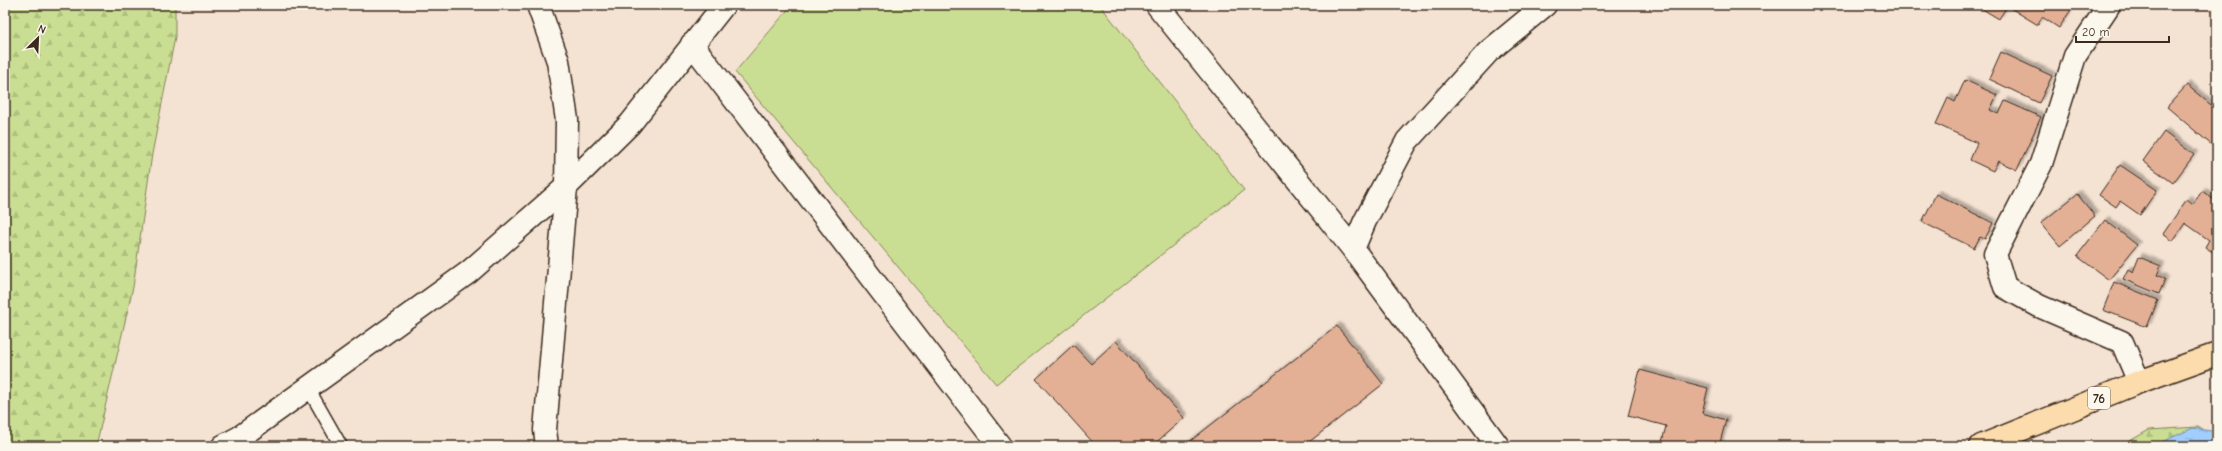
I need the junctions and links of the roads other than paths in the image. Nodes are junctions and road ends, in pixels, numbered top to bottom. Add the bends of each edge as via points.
1 (538, 5) edge
2 (724, 5) edge
3 (1158, 5) edge
4 (1545, 5) edge
5 (2109, 5) edge
6 (692, 44) junction
7 (566, 187) junction
8 (1353, 249) junction
9 (2217, 354) edge
10 (2139, 382) junction
11 (308, 388) junction
12 (223, 446) edge
13 (341, 446) edge
14 (547, 446) edge
15 (1000, 446) edge
16 (1498, 446) edge
17 (1981, 446) edge

1 - 7 street via 558,61 567,120
2 - 6 street
3 - 8 street
4 - 8 street via 1488,52 1407,141
5 - 10 street via 2076,56 2042,164 1995,254 2006,287 2039,306 2122,342
6 - 7 street via 630,124
6 - 15 street
7 - 11 street via 469,272
7 - 14 street via 545,430
8 - 16 street
9 - 10 main road, 76
10 - 17 main road, 76
11 - 12 street via 240,437
11 - 13 lane

